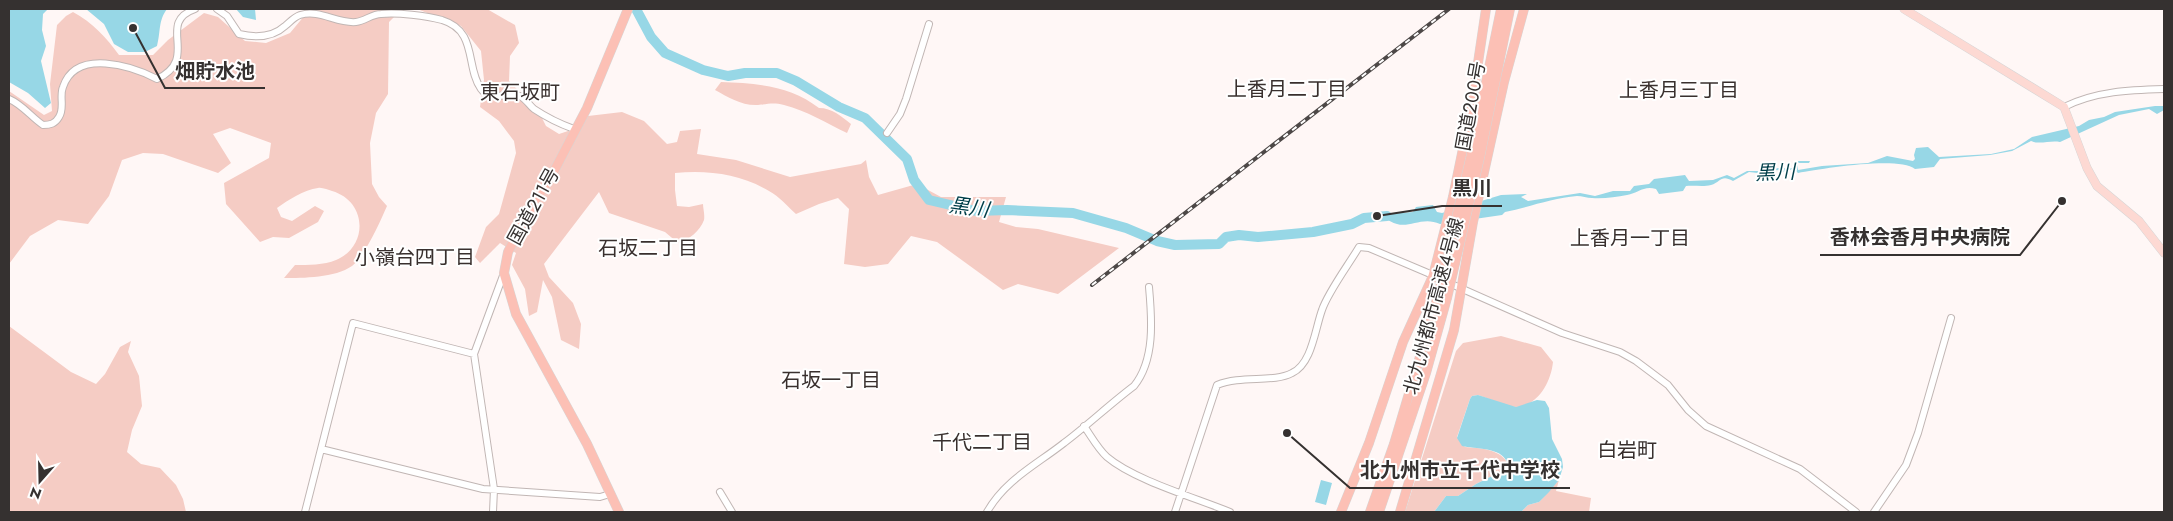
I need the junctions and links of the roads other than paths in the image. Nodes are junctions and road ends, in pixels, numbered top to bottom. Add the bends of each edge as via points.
1 (195, 9) edge
2 (217, 9) edge
3 (1486, 9) edge
4 (1501, 9) edge
5 (1510, 9) edge
6 (1524, 9) edge
7 (1904, 9) edge
8 (628, 11) edge
9 (929, 24) dead end
10 (2164, 89) edge
11 (9, 99) edge
12 (2064, 107) junction
13 (574, 130) junction
14 (887, 133) dead end
15 (2164, 253) edge
16 (504, 273) junction
17 (1433, 276) junction
18 (1149, 287) dead end
19 (1461, 288) junction
20 (1442, 297) junction
21 (1951, 318) dead end
22 (474, 354) junction
23 (1084, 426) junction
24 (321, 449) junction
25 (494, 489) junction
26 (720, 492) dead end
27 (1182, 493) junction
28 (610, 494) junction
29 (305, 512) edge
30 (493, 512) edge
31 (619, 512) edge
32 (732, 512) edge
33 (987, 512) edge
34 (1175, 512) edge
35 (1230, 512) edge
36 (1341, 512) edge
37 (1370, 512) edge
38 (1379, 512) edge
39 (1400, 512) edge
40 (1856, 512) edge
41 (1874, 512) edge

1 - 11 street via 179,22 176,29 179,54 166,75 157,79 114,64 83,67 67,78 63,86 62,112 52,124 43,125 24,107
2 - 13 street via 227,16 239,34 260,37 278,32 294,18 309,13 356,22 383,13 442,20 461,33 469,46 482,90 489,95 522,97 532,108
3 - 17 highway, 国道200号 via 1471,110
4 - 20 highway, 北九州都市高速4号線, bridge
5 - 20 highway, 北九州都市高速4号線, bridge via 1480,156
6 - 19 highway, 国道200号 via 1504,82
7 - 12 main road
8 - 13 highway, 国道211号 via 590,101
9 - 14 street via 906,99
10 - 12 street via 2123,90 2078,100
12 - 15 main road via 2097,186 2139,221
13 - 16 highway, 国道211号 via 508,252
16 - 22 street
16 - 28 highway, 国道211号 via 516,314
17 - 19 street
17 - 27 street via 1369,248 1359,247 1323,306 1310,351 1300,369 1290,374 1230,380 1217,385
17 - 36 highway, 国道200号 via 1403,342 1366,451
18 - 23 street via 1150,351 1143,375
19 - 39 highway, 国道200号 via 1454,330
19 - 40 street via 1562,334 1620,352 1668,385 1706,426 1800,469
20 - 37 highway, 北九州都市高速4号線
20 - 38 highway, 北九州都市高速4号線 via 1426,373
21 - 41 street via 1906,465
22 - 24 street via 353,323
22 - 25 street
23 - 27 street via 1116,464
23 - 33 street via 1018,476 996,496
24 - 25 street
24 - 29 street
25 - 28 street via 600,497
25 - 30 street
26 - 32 street
27 - 34 street
27 - 35 street
28 - 31 highway, 国道211号

